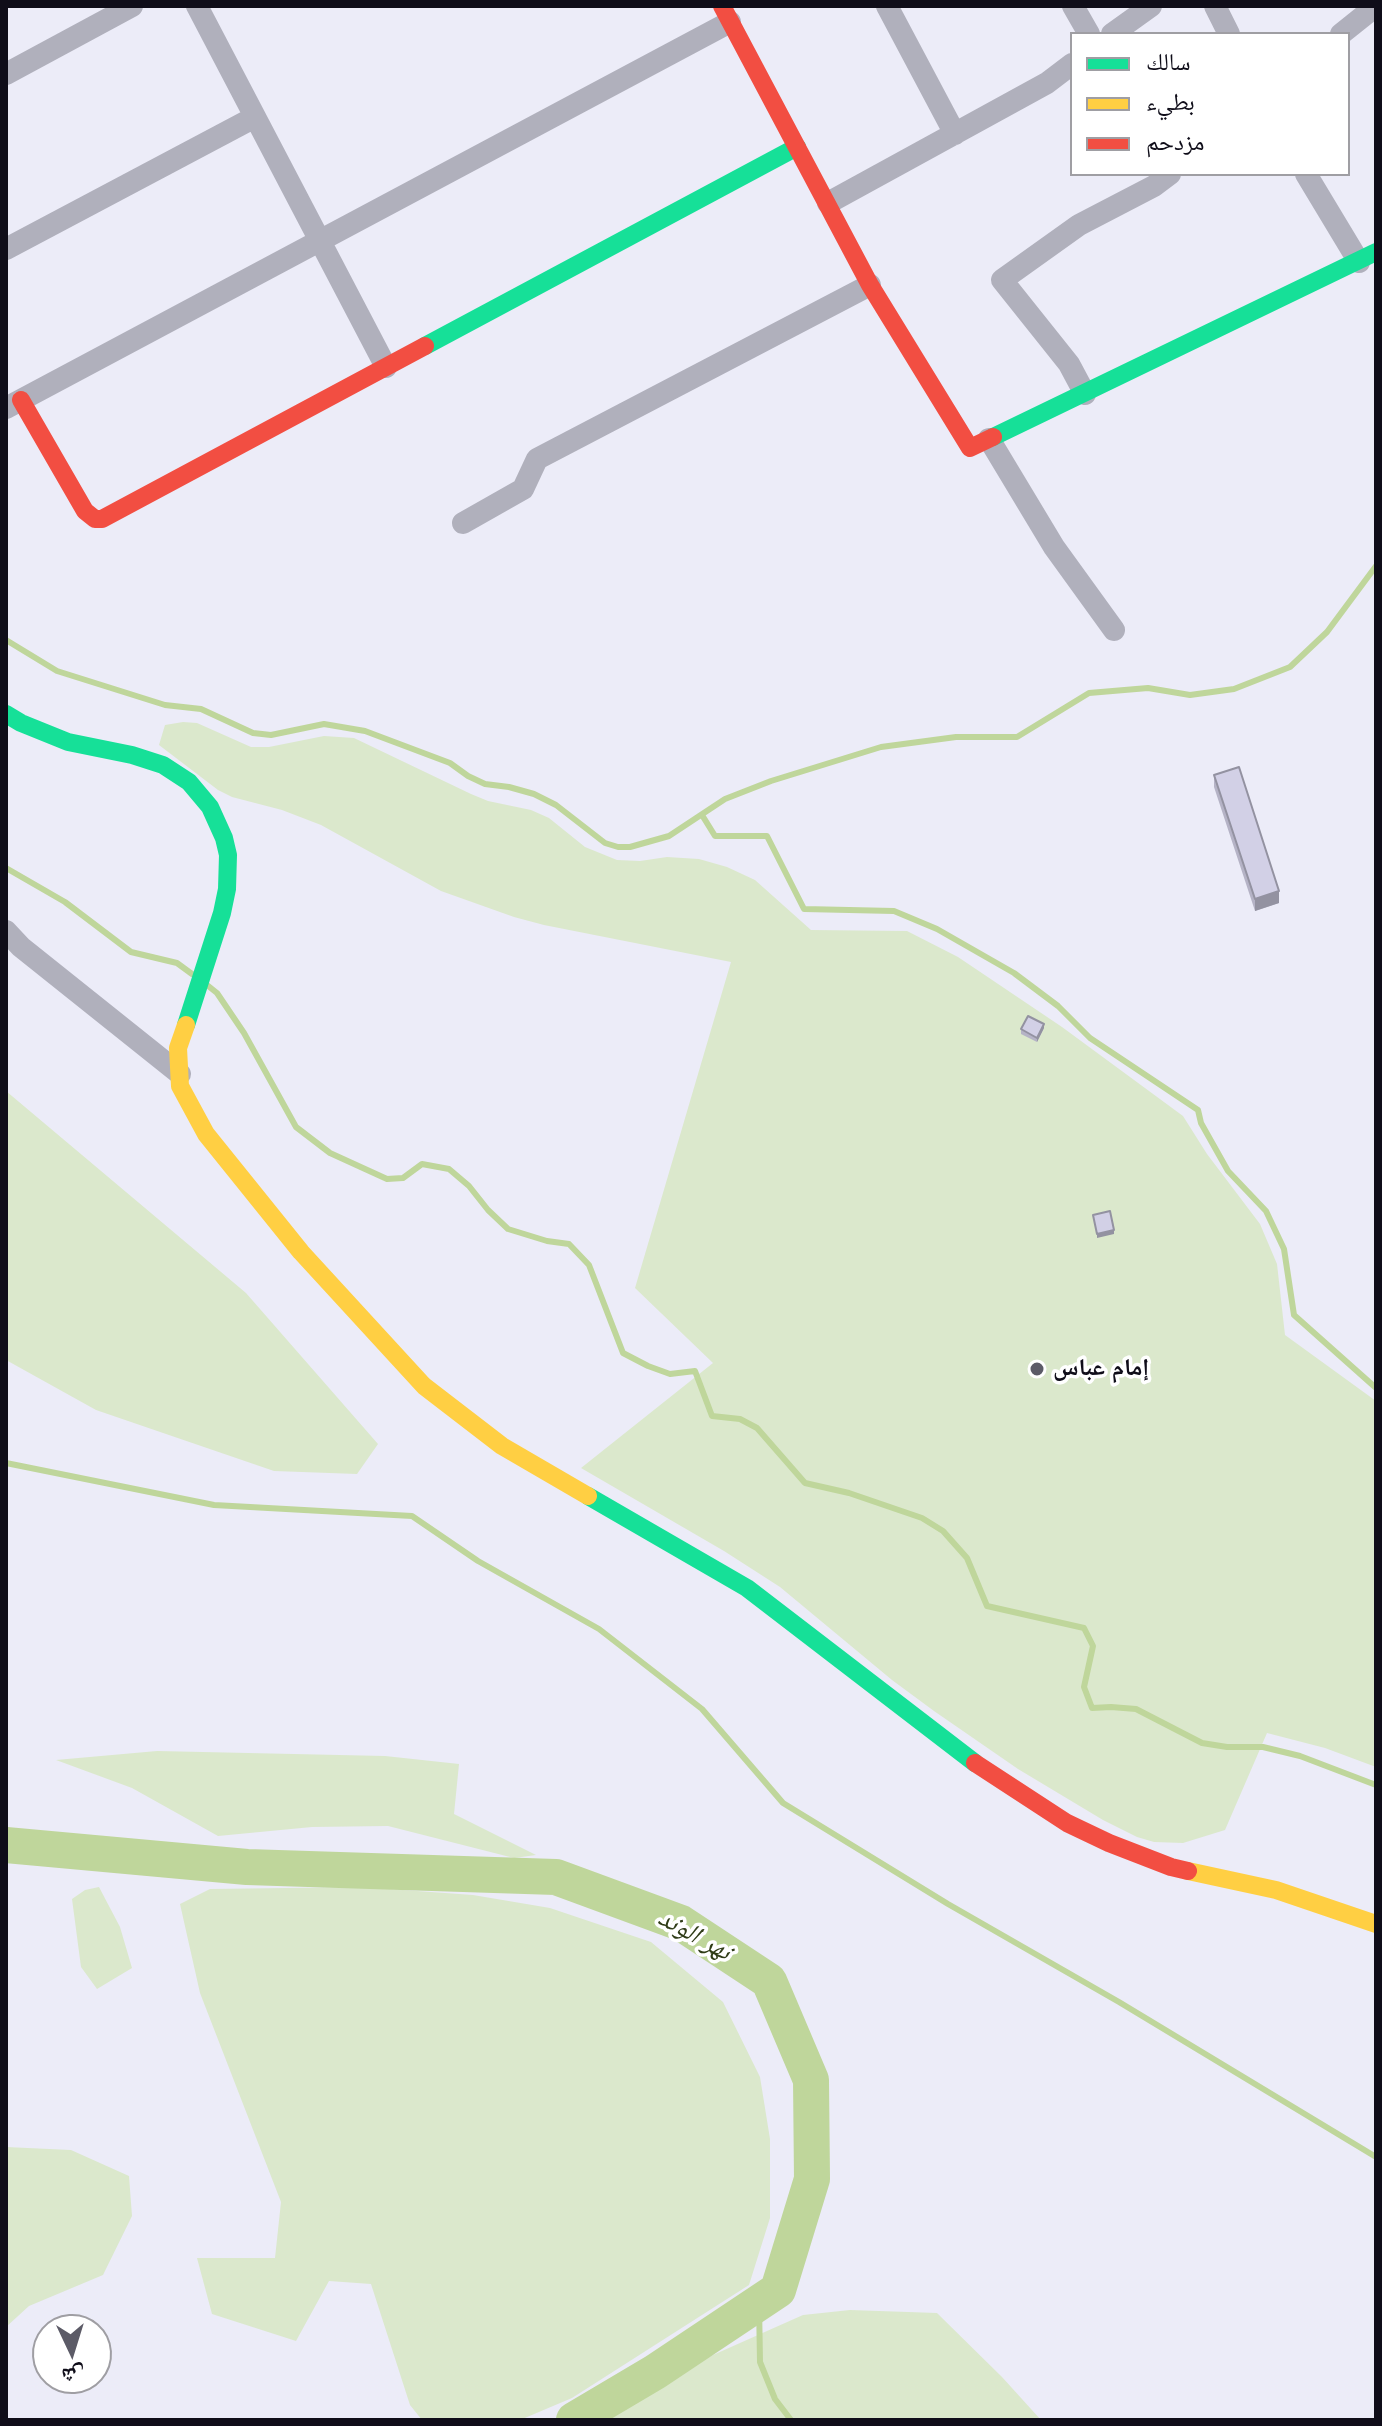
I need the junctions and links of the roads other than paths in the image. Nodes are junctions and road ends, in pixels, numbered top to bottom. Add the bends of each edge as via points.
1 (132, 6) edge
2 (197, 6) edge
3 (887, 6) edge
4 (1073, 6) edge
5 (1151, 6) edge
6 (1215, 6) edge
7 (1376, 6) edge
8 (726, 14) edge
9 (1088, 32) edge
10 (1115, 32) edge
11 (1228, 32) edge
12 (1344, 32) edge
13 (1070, 66) edge
14 (6, 74) edge
15 (255, 117) junction
16 (955, 134) junction
17 (797, 147) junction
18 (1167, 176) edge
19 (1307, 176) edge
20 (828, 203) junction
21 (320, 240) junction
22 (6, 249) edge
23 (1367, 257) edge
24 (870, 285) junction
25 (386, 367) junction
26 (1085, 394) junction
27 (13, 404) edge
28 (989, 439) junction
29 (463, 523) dead end
30 (1114, 630) dead end
31 (6, 714) edge
32 (6, 931) edge
33 (180, 1074) junction
34 (1376, 1924) edge

1 - 14 street
2 - 15 street
3 - 16 street
4 - 9 street
5 - 10 street
6 - 11 street
7 - 12 street
8 - 17 main road
8 - 21 street
13 - 16 street
15 - 21 street
15 - 22 street
16 - 20 street
17 - 20 main road
17 - 25 main road
18 - 26 street via 1079,225 1002,280 1069,364
19 - 23 street
20 - 24 main road
21 - 25 street
21 - 27 street
23 - 26 main road
24 - 28 main road via 970,448
24 - 29 street via 537,459 523,489
25 - 27 main road via 102,519 85,511
26 - 28 main road
28 - 30 street via 1054,547
31 - 33 main road via 68,742 148,759 176,773 210,807 221,830 229,872 222,913 178,1048
32 - 33 street
33 - 34 main road via 180,1086 206,1134 301,1252 424,1386 502,1446 747,1588 963,1755 1067,1823 1171,1867 1276,1890

